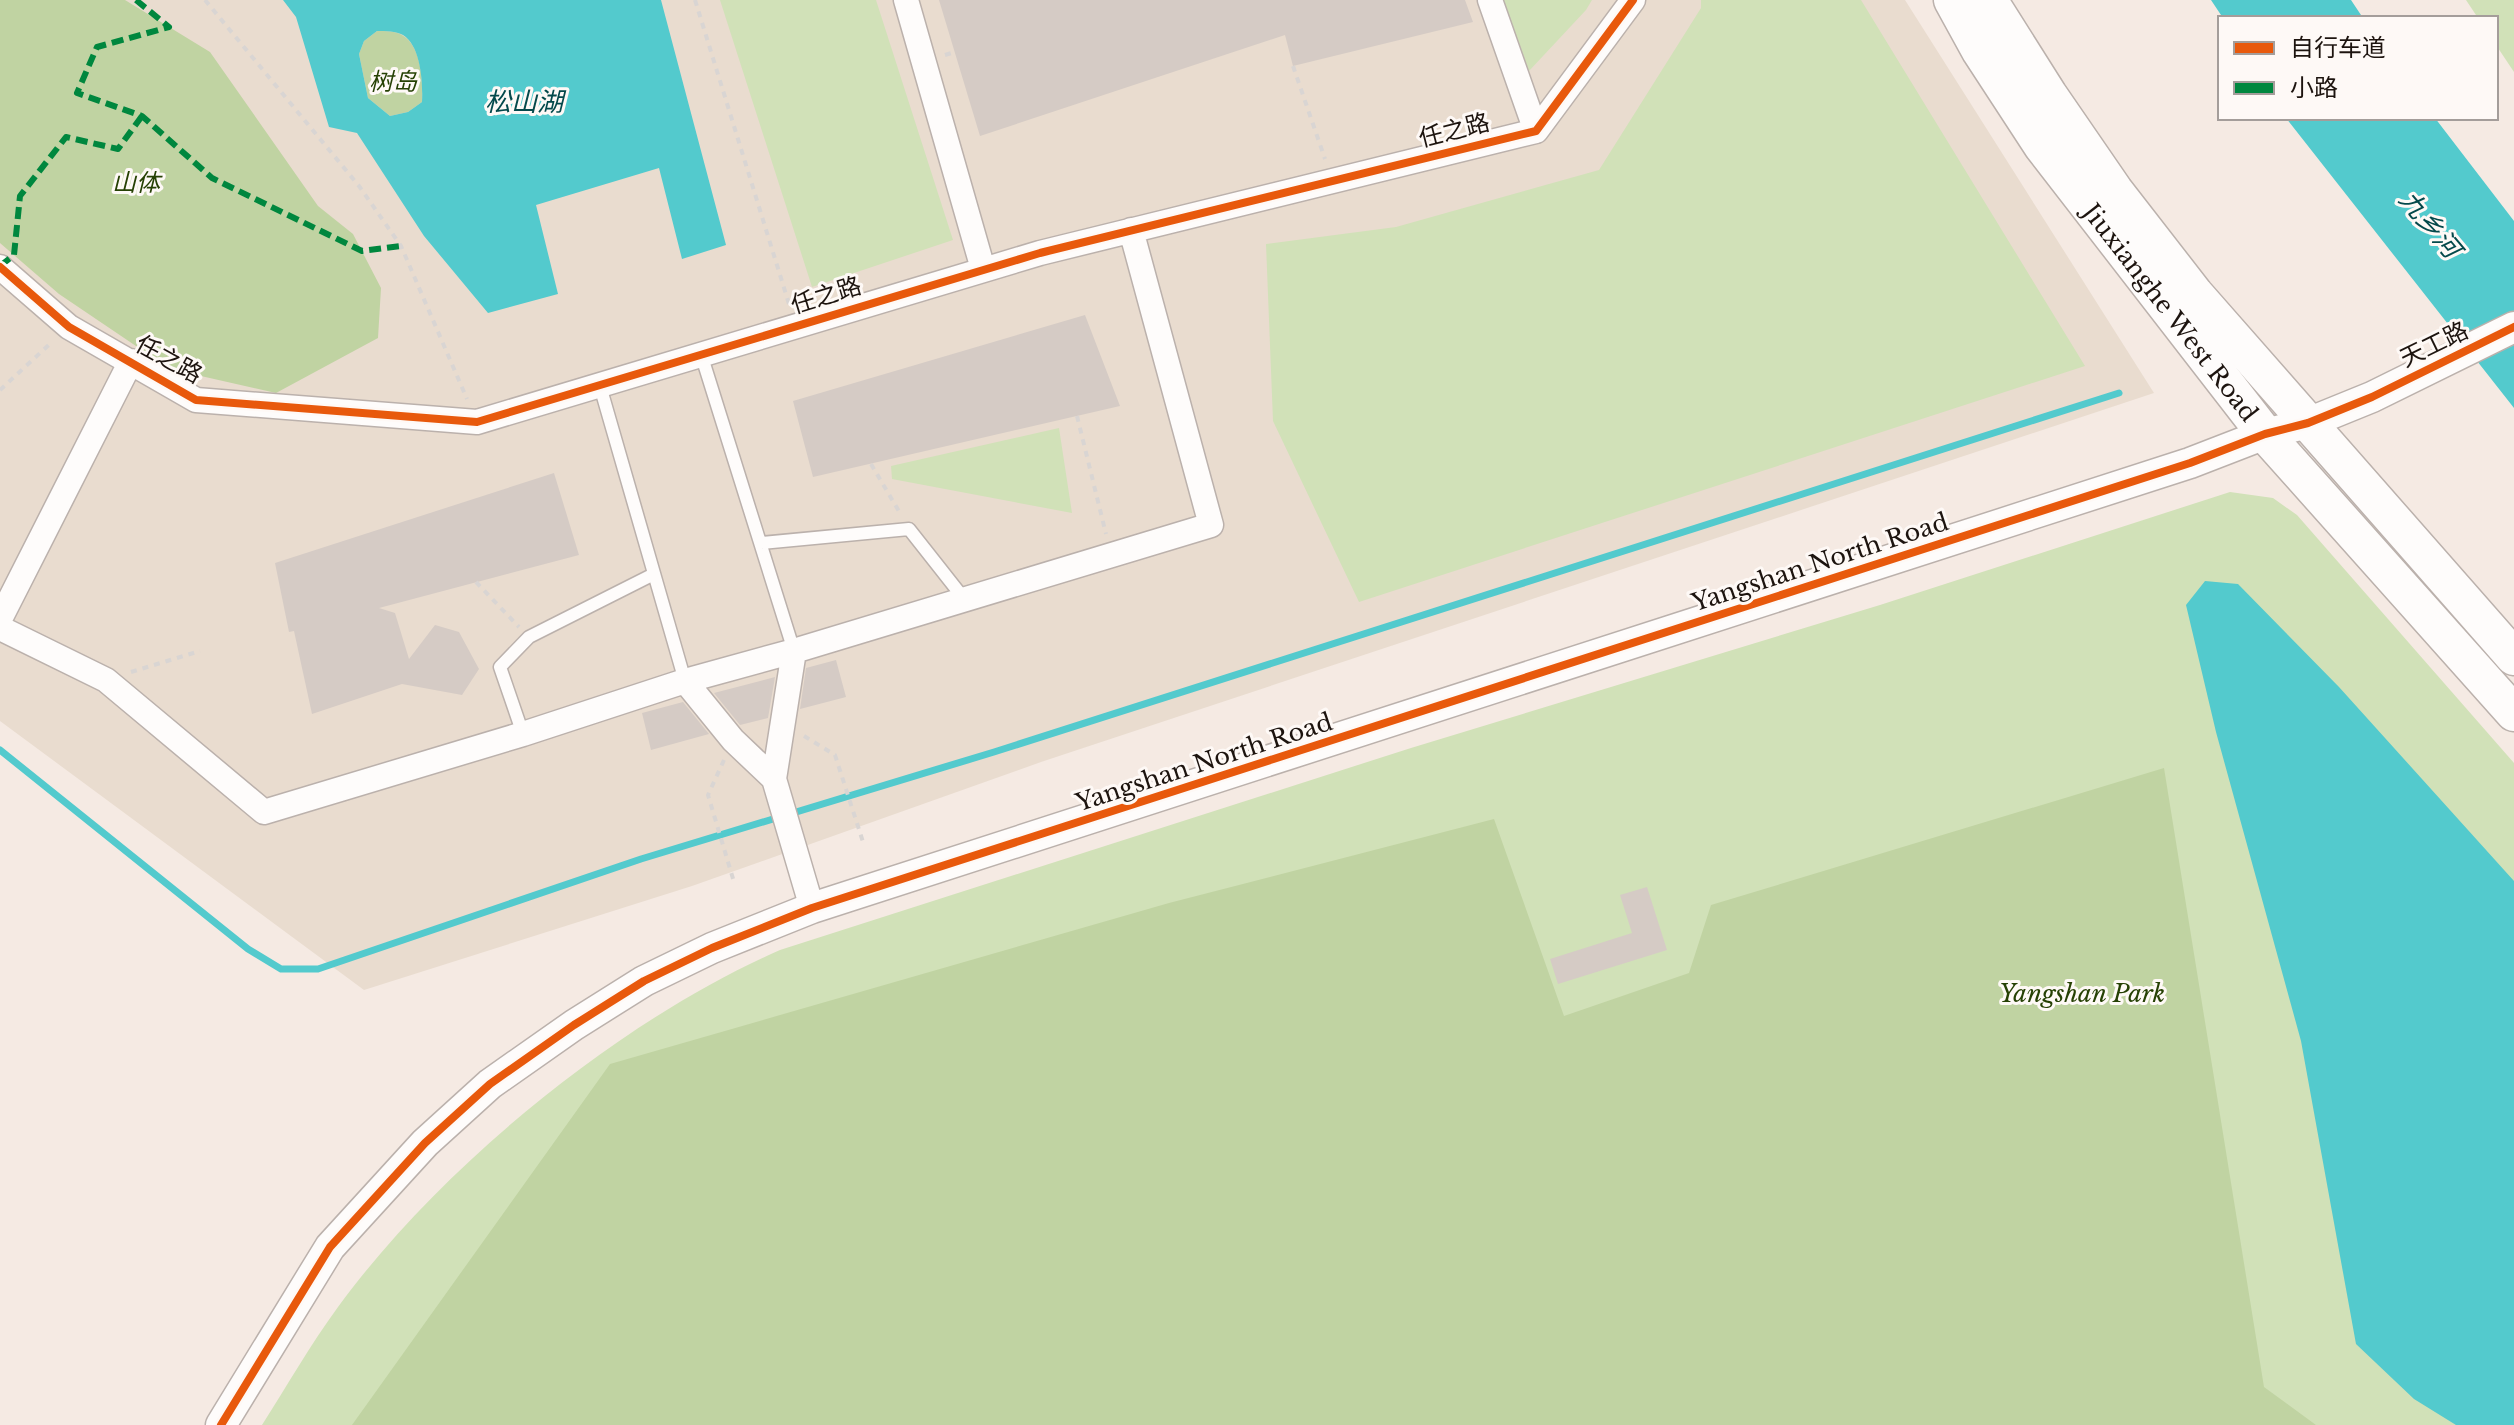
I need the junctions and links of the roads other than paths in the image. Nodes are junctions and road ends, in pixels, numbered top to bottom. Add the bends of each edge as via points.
1 (906, 0) edge
2 (1490, 0) edge
3 (1633, 0) edge
4 (1952, 0) edge
5 (1989, 0) edge
6 (1536, 131) junction
7 (1131, 230) junction
8 (0, 267) edge
9 (983, 269) junction
10 (2514, 327) edge
11 (701, 354) junction
12 (131, 361) junction
13 (600, 386) junction
14 (2372, 397) joint
15 (2308, 423) junction
16 (2265, 434) junction
17 (761, 543) junction
18 (654, 574) junction
19 (965, 600) junction
20 (0, 619) edge
21 (0, 628) edge
22 (794, 651) junction
23 (2514, 657) edge
24 (685, 681) junction
25 (2514, 713) edge
26 (523, 734) junction
27 (774, 779) junction
28 (812, 908) junction
29 (221, 1425) edge

1 - 9 street
2 - 6 street
3 - 6 street
4 - 16 main road, Jiuxianghe West Road via 2042,146
5 - 15 main road, Jiuxianghe West Road via 2115,191 2195,294
6 - 7 street, 任之路
7 - 9 street, 任之路
7 - 19 street via 1211,525
8 - 12 street, 任之路 via 69,327
9 - 11 street, 任之路
10 - 14 street, 天工路
11 - 13 street, 任之路
11 - 17 lane
12 - 13 street, 任之路 via 196,400 477,422
12 - 20 street
13 - 18 lane
14 - 15 street, Yangshan North Road
15 - 16 street, Yangshan North Road
15 - 23 main road, Jiuxianghe West Road
16 - 25 main road, Jiuxianghe West Road
16 - 28 street, Yangshan North Road via 2190,463
17 - 19 lane via 909,529
17 - 22 lane
18 - 24 lane
18 - 26 lane via 529,637 500,667
19 - 22 street
21 - 26 street via 106,680 264,812
22 - 24 street
22 - 27 street
24 - 26 street
24 - 27 street via 733,740
27 - 28 street
28 - 29 street, Yangshan North Road via 644,981 490,1084 425,1143 330,1247

